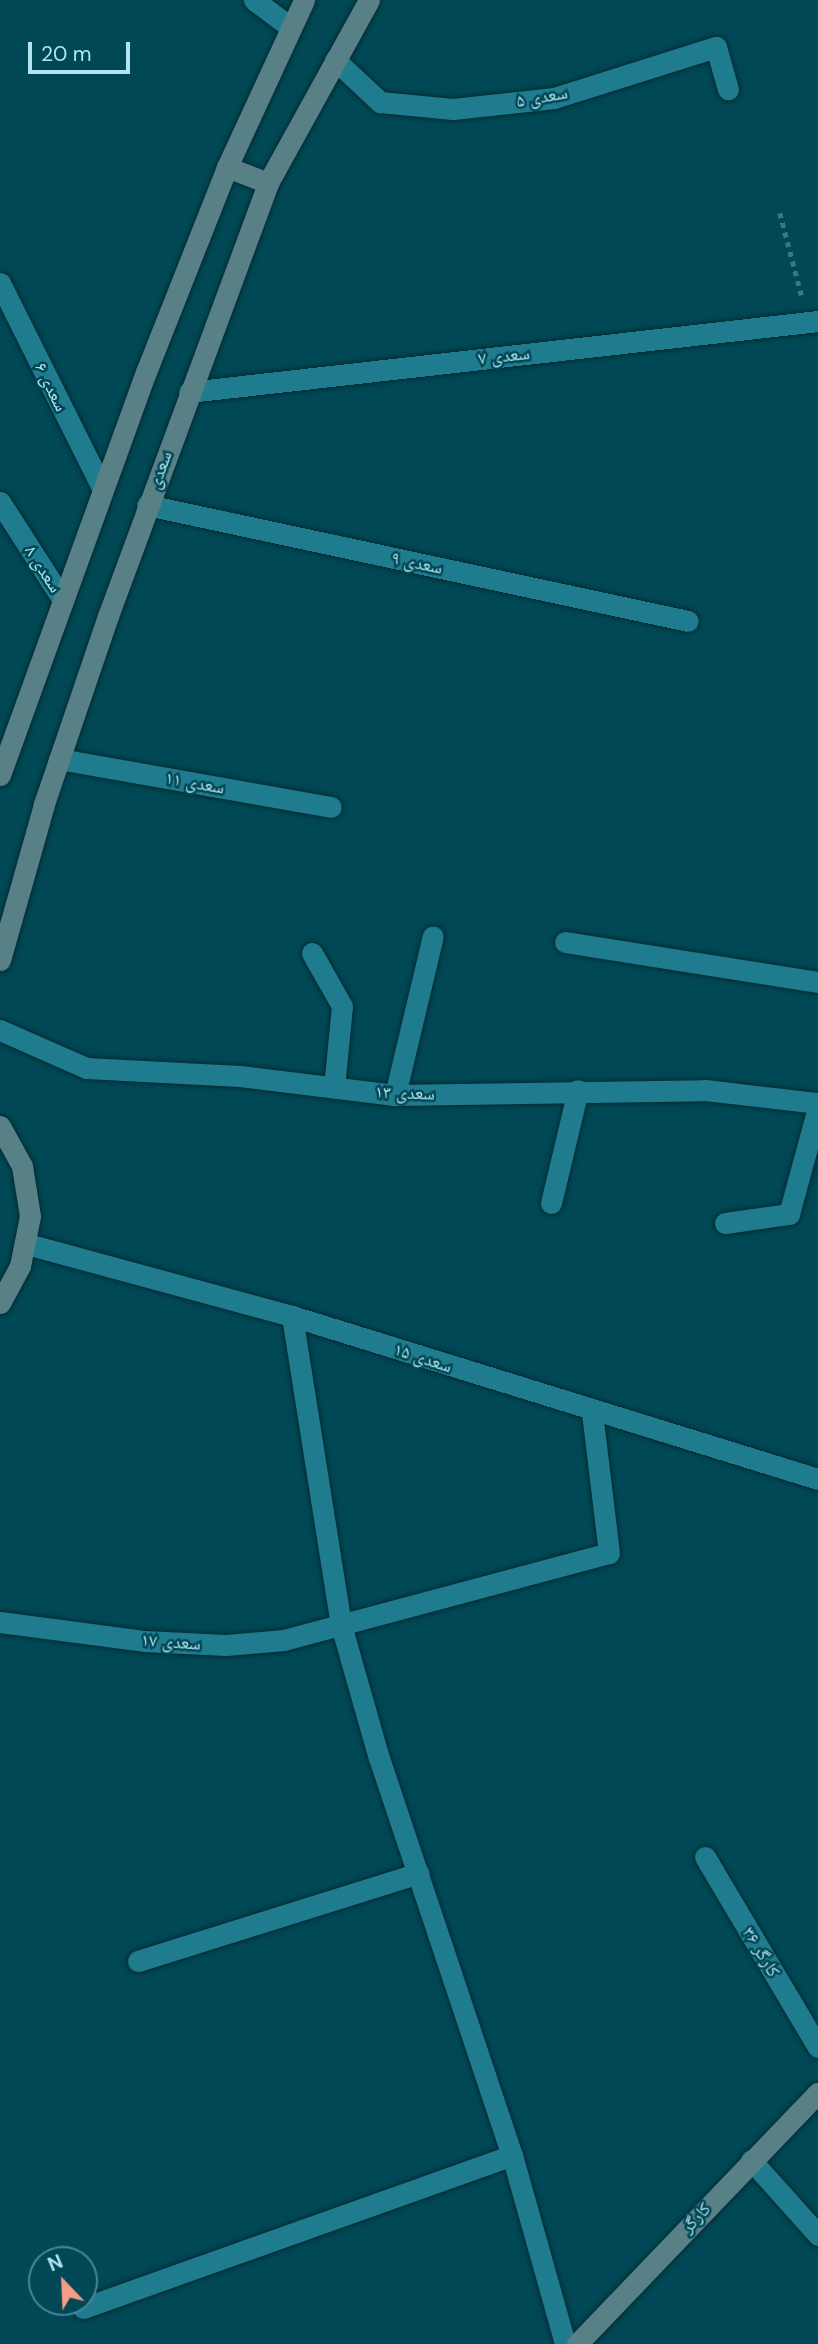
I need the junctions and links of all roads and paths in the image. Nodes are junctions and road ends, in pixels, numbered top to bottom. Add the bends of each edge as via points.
1 (254, 0) edge
2 (304, 0) edge
3 (369, 0) edge
4 (289, 26) junction
5 (335, 60) junction
6 (728, 89) dead end
7 (228, 167) junction
8 (268, 183) junction
9 (780, 213) dead end
10 (0, 283) edge
11 (813, 321) edge
12 (189, 392) junction
13 (103, 490) junction
14 (0, 502) edge
15 (147, 505) junction
16 (63, 600) junction
17 (688, 621) dead end
18 (59, 759) junction
19 (0, 774) edge
20 (331, 807) dead end
21 (433, 936) dead end
22 (565, 942) dead end
23 (312, 953) dead end
24 (0, 960) edge
25 (818, 982) edge
26 (0, 1030) edge
27 (334, 1088) junction
28 (578, 1090) junction
29 (395, 1095) junction
30 (818, 1105) edge
31 (0, 1126) edge
32 (551, 1203) dead end
33 (725, 1223) dead end
34 (27, 1244) junction
35 (0, 1303) edge
36 (292, 1316) junction
37 (592, 1413) junction
38 (818, 1479) edge
39 (0, 1622) edge
40 (341, 1625) junction
41 (705, 1857) dead end
42 (418, 1873) junction
43 (138, 1961) dead end
44 (818, 2047) edge
45 (818, 2093) edge
46 (512, 2155) junction
47 (751, 2160) junction
48 (818, 2235) edge
49 (98, 2303) edge
50 (565, 2344) edge
51 (577, 2344) edge

1 - 4 street
2 - 4 main road
3 - 5 main road, سعدی
4 - 7 main road
5 - 6 street, سعدی ۵ via 380,102 453,109 554,98 716,47
5 - 8 main road, سعدی
7 - 8 main road
7 - 13 main road
8 - 12 main road, سعدی
9 - 11 path
10 - 13 street, سعدی ۶
11 - 12 street, سعدی ۷
12 - 15 main road, سعدی
13 - 16 main road
14 - 16 street, سعدی ۸
15 - 17 street, سعدی ۹
15 - 18 main road, سعدی
16 - 19 main road
18 - 20 street, سعدی ۱۱
18 - 24 main road, سعدی
21 - 29 street
22 - 25 street
23 - 27 street via 342,1006
26 - 27 street, سعدی ۱۳ via 86,1068 240,1076
27 - 29 street, سعدی ۱۳
28 - 29 street, سعدی ۱۳
28 - 30 street, سعدی ۱۳ via 705,1090
28 - 32 street
30 - 33 street via 789,1214
31 - 34 main road via 17,1153 27,1186
34 - 35 main road via 17,1275
34 - 36 street, سعدی ۱۵
36 - 37 street, سعدی ۱۵
36 - 40 street
37 - 38 street, سعدی ۱۵
37 - 40 street, سعدی ۱۷ via 609,1553
39 - 40 street, سعدی ۱۷ via 144,1641 226,1645 284,1640
40 - 42 street
41 - 44 street, کارگر ۳۶
42 - 43 street
42 - 46 street
45 - 47 main road, کارگر
46 - 49 street
46 - 50 street
47 - 48 street
47 - 51 main road, کارگر

